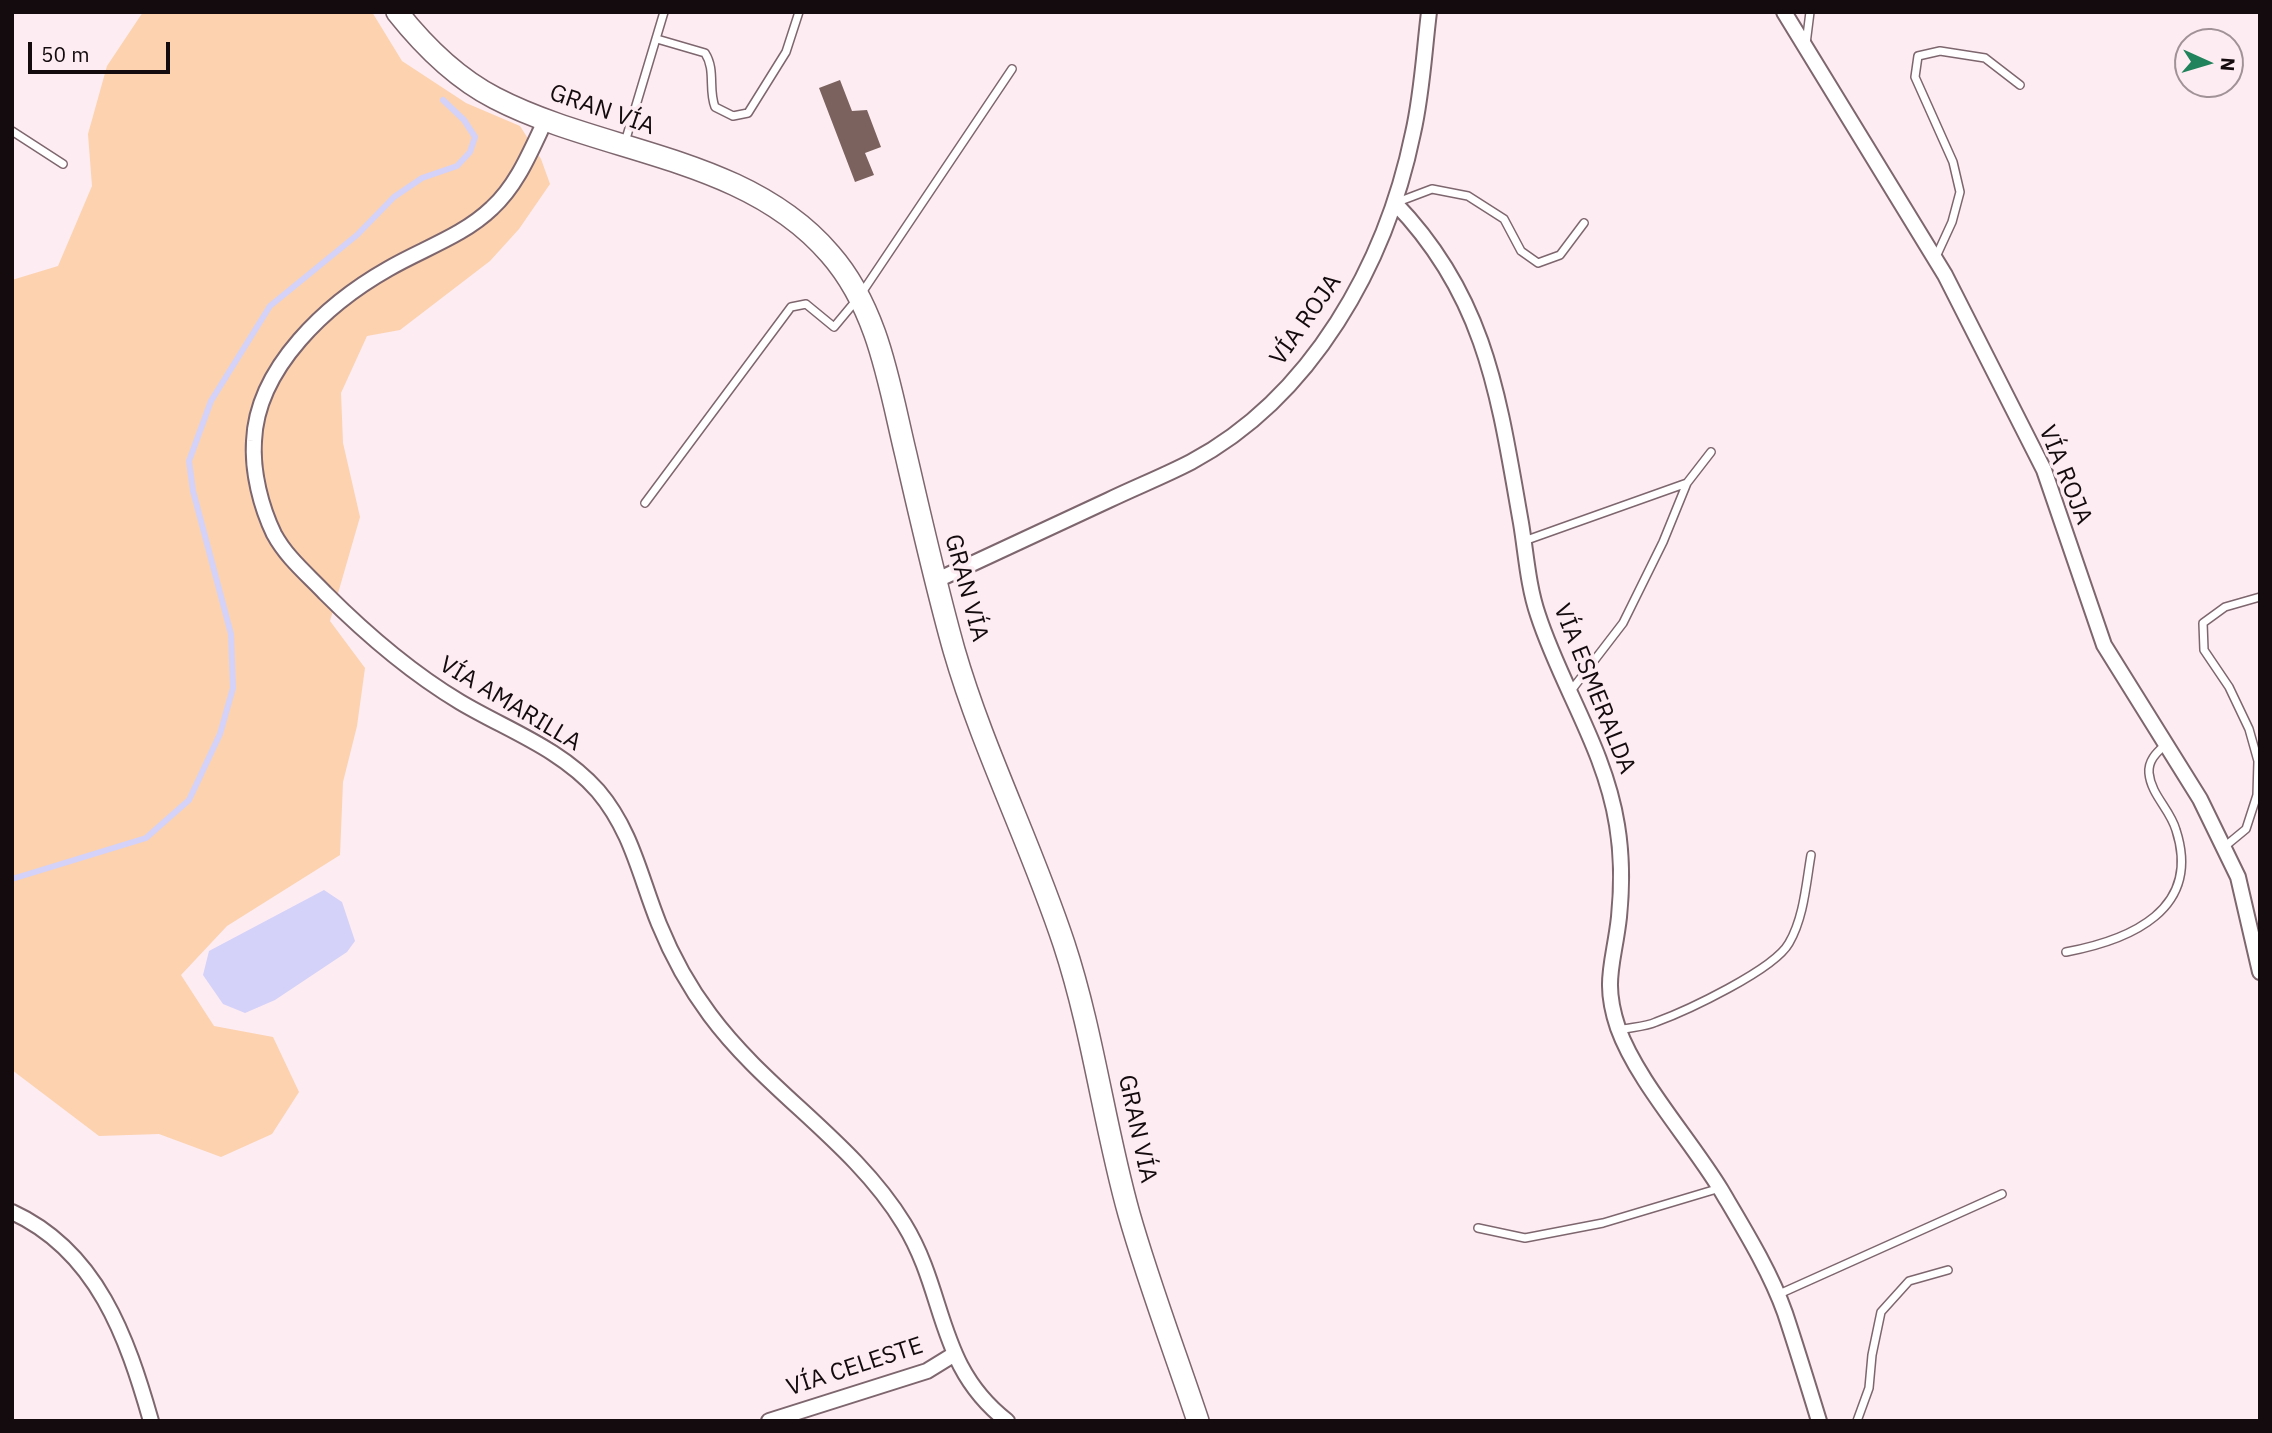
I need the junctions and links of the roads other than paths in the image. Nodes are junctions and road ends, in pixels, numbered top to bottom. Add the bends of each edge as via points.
1 (397, 12) edge
2 (664, 12) edge
3 (799, 12) edge
4 (1429, 12) edge
5 (1784, 12) edge
6 (1810, 12) edge
7 (657, 39) junction
8 (1805, 49) junction
9 (1012, 69) dead end
10 (2020, 85) dead end
11 (546, 119) junction
12 (12, 131) edge
13 (624, 145) junction
14 (64, 164) dead end
15 (1395, 203) junction
16 (1584, 223) dead end
17 (1935, 259) junction
18 (859, 297) junction
19 (1711, 452) dead end
20 (1687, 483) junction
21 (645, 503) dead end
22 (1524, 541) junction
23 (936, 581) junction
24 (2260, 597) edge
25 (1570, 692) junction
26 (2164, 746) junction
27 (2223, 848) junction
28 (1811, 855) dead end
29 (2066, 952) dead end
30 (2260, 972) edge
31 (1619, 1030) junction
32 (1720, 1188) junction
33 (2002, 1194) dead end
34 (12, 1212) edge
35 (1478, 1228) dead end
36 (1948, 1270) dead end
37 (1777, 1294) junction
38 (953, 1354) junction
39 (151, 1421) edge
40 (769, 1421) edge
41 (1007, 1421) edge
42 (1198, 1421) edge
43 (1819, 1421) edge
44 (1857, 1421) edge

1 - 11 main road, GRAN VÍA via 431,51 470,83
2 - 7 lane
3 - 7 lane via 780,62 748,113 733,116 715,107 710,94 712,63 705,53
4 - 15 street, VÍA ROJA via 1414,132
5 - 8 street, VÍA ROJA
6 - 8 lane
7 - 13 lane
8 - 17 street, VÍA ROJA
9 - 18 lane
10 - 17 lane via 1984,58 1940,51 1918,56 1914,77 1953,162 1960,192
11 - 13 main road, GRAN VÍA
11 - 38 street, VÍA AMARILLA via 514,183 492,208 463,230 385,270 355,291 295,347 273,378 254,439 262,501 291,560 375,640 459,701 562,758 597,790 623,826 673,956 709,1015 856,1161 907,1228 929,1275
12 - 14 lane
13 - 18 main road, GRAN VÍA via 727,182 773,204 831,255
15 - 16 lane via 1432,189 1468,196 1504,219 1521,251 1538,263 1560,255
15 - 22 street, VÍA ESMERALDA via 1444,262 1476,326 1505,435
15 - 23 street, VÍA ROJA via 1364,275 1325,341 1257,416 1192,461
17 - 26 street, VÍA ROJA via 2044,470 2104,645
18 - 21 lane via 834,327 806,304 791,307
18 - 23 main road, GRAN VÍA via 882,358
19 - 20 lane
20 - 22 lane
20 - 25 lane via 1664,542 1623,623
22 - 25 street, VÍA ESMERALDA via 1536,610
23 - 42 main road, GRAN VÍA via 986,742 1063,940 1097,1062 1130,1216
24 - 27 lane via 2224,607 2203,623 2204,650 2234,698 2258,761 2256,795 2246,830
25 - 31 street, VÍA ESMERALDA via 1602,765 1617,826 1620,897 1608,976
26 - 27 street, VÍA ROJA via 2200,799
26 - 29 lane via 2153,755 2148,770 2154,792 2176,828 2183,872 2147,925 2107,944
27 - 30 street, VÍA ROJA via 2238,877
28 - 31 lane via 1801,912 1788,946 1761,969 1707,999 1653,1024
31 - 32 street, VÍA ESMERALDA via 1636,1066
32 - 35 lane via 1603,1223 1525,1238
32 - 37 street, VÍA ESMERALDA
33 - 37 lane
34 - 39 street via 57,1239 97,1285 130,1354
36 - 44 lane via 1909,1281 1881,1312 1869,1388
37 - 43 street, VÍA ESMERALDA
38 - 40 street, VÍA CELESTE via 927,1371
38 - 41 street, VÍA AMARILLA via 974,1389

